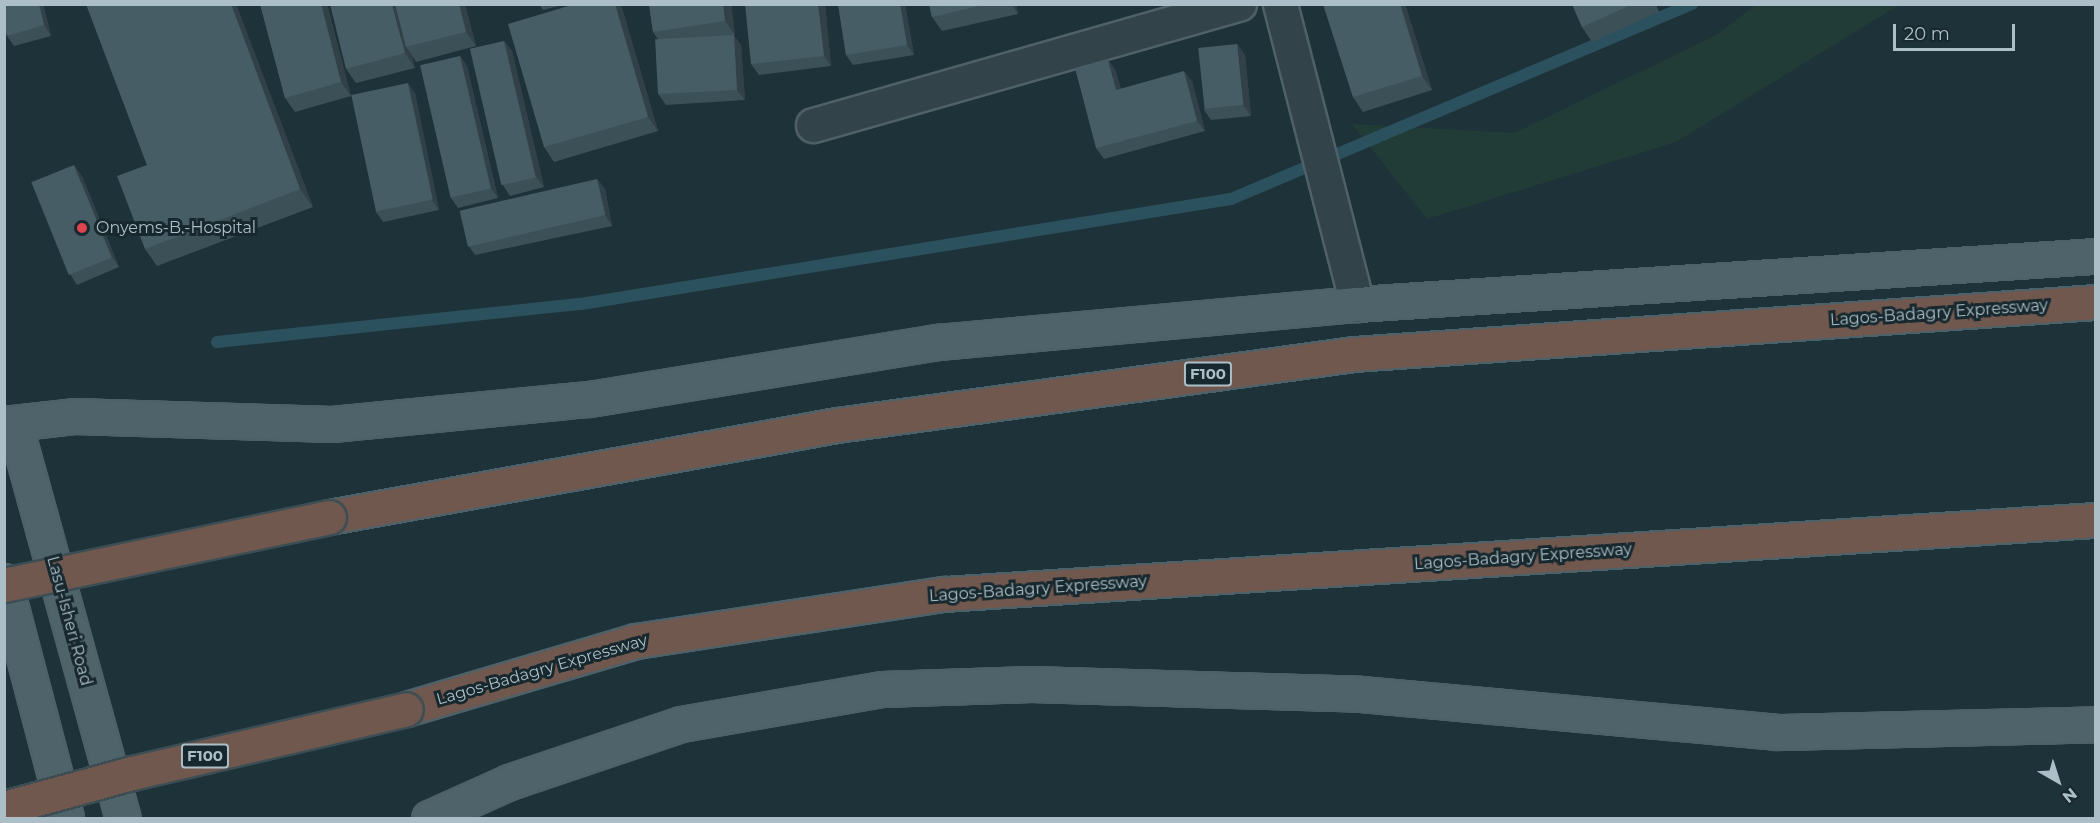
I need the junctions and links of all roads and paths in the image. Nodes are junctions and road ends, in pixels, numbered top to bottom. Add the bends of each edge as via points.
1 (1239, 4) edge
2 (1280, 4) edge
3 (813, 125) dead end
4 (2096, 256) edge
5 (2096, 302) edge
6 (1357, 304) junction
7 (9, 424) edge
8 (2096, 520) edge
9 (4, 581) edge
10 (4, 585) edge
11 (2096, 724) edge
12 (4, 808) edge
13 (66, 819) edge
14 (123, 819) edge
15 (429, 819) edge

1 - 3 street
2 - 6 street
4 - 6 main road
5 - 10 highway, Lagos-Badagry Expressway / F100, bridge via 1354,354 837,425 329,517
6 - 7 main road via 938,342 589,399 332,424 74,416
7 - 14 main road, Lasu-Isheri Road
8 - 12 highway, Lagos-Badagry Expressway / F100, bridge via 944,594 636,641 406,709 132,773
9 - 13 main road
11 - 15 main road via 1778,732 1362,694 1031,684 882,689 681,724 509,782

